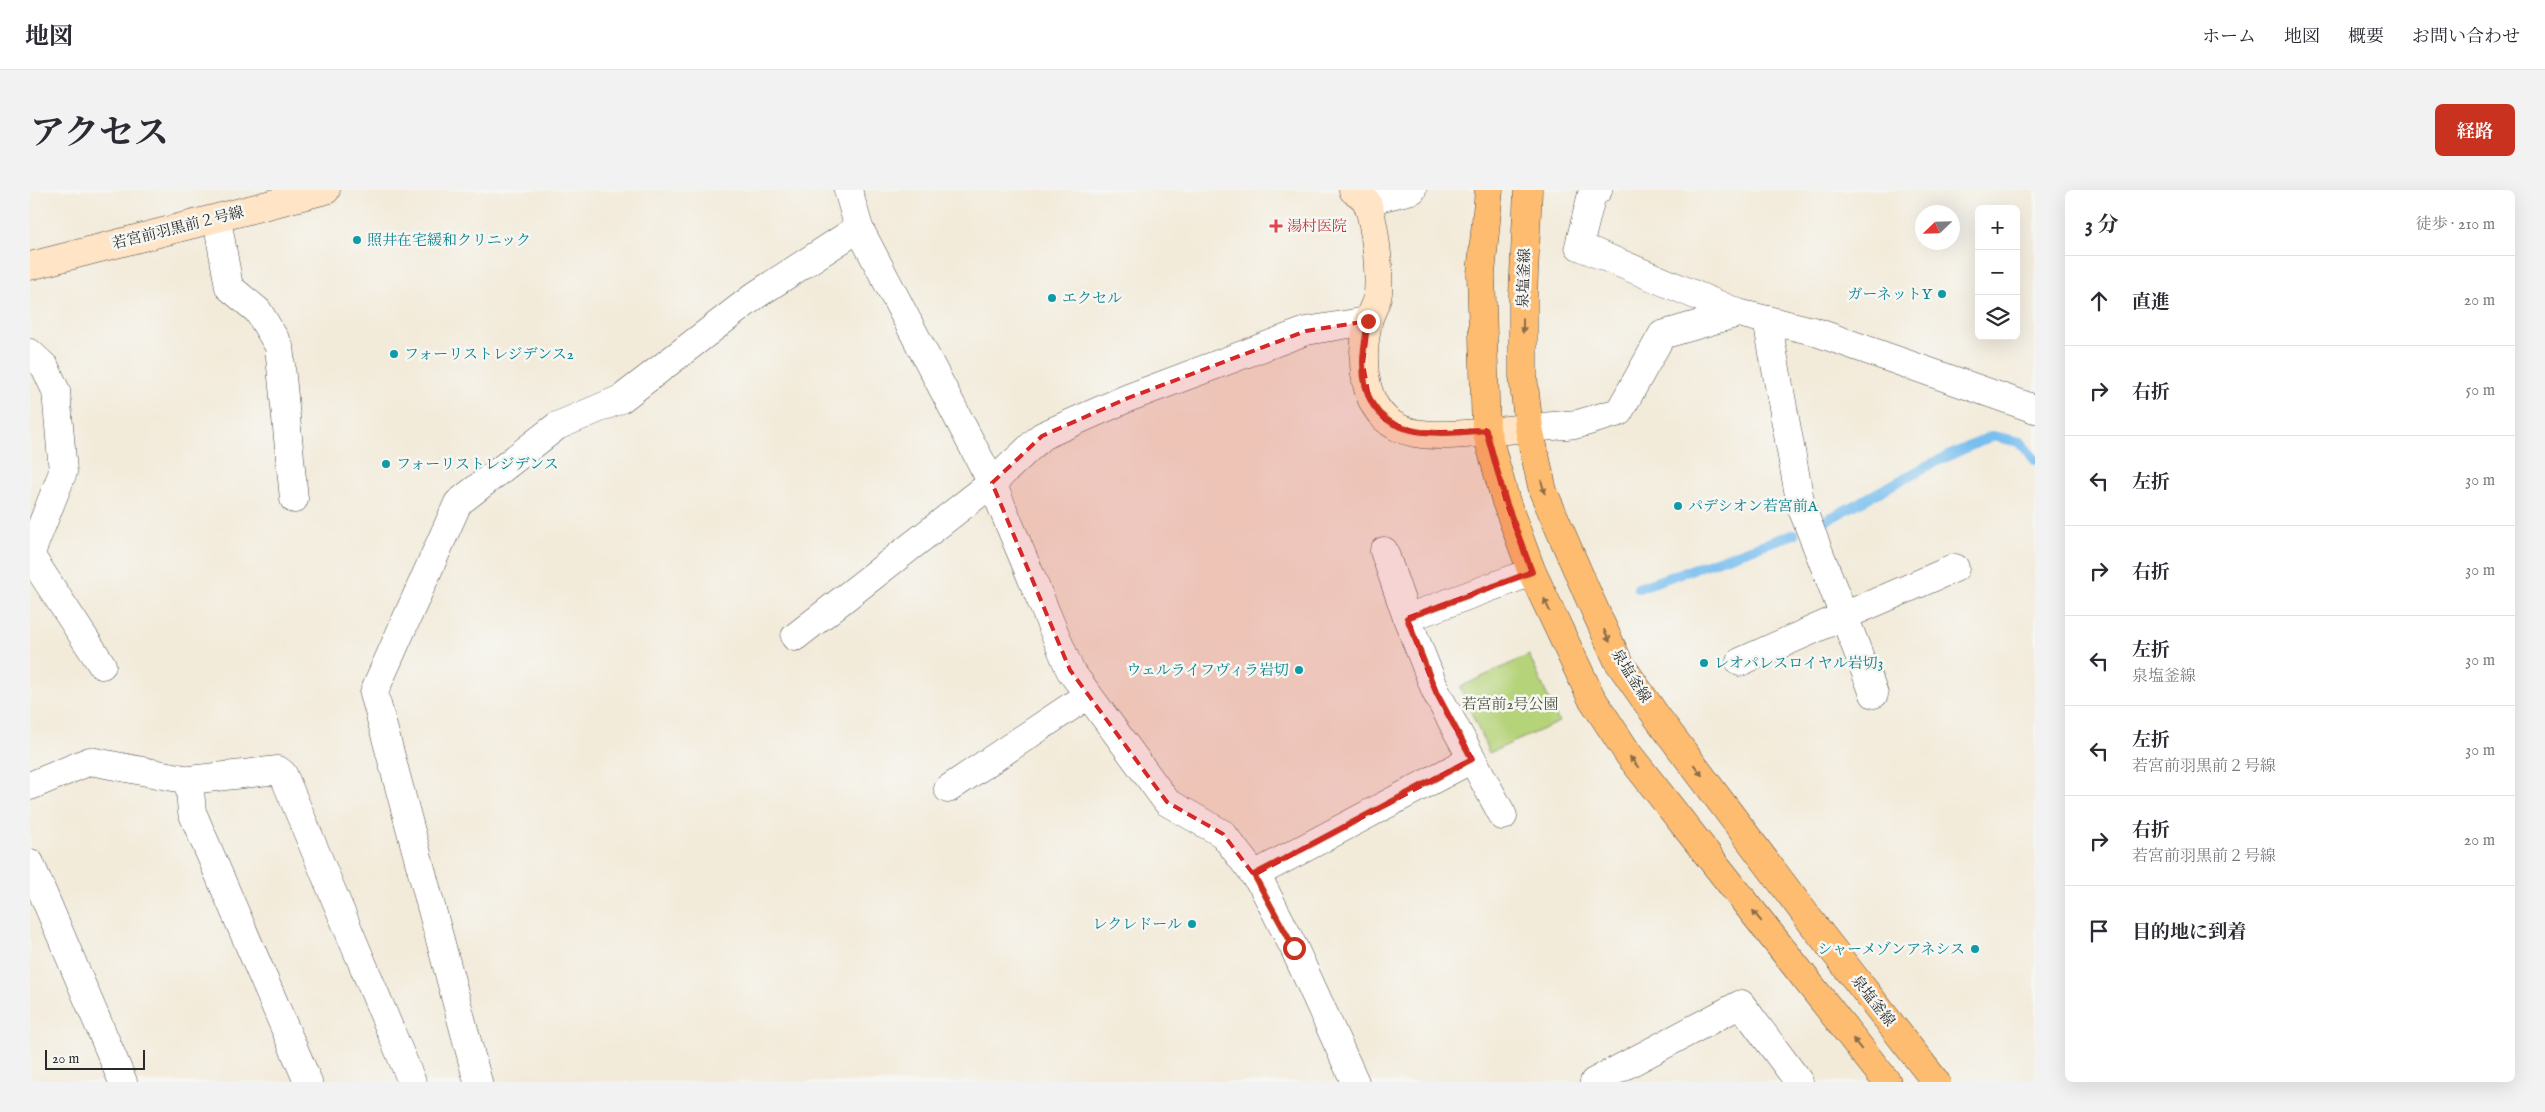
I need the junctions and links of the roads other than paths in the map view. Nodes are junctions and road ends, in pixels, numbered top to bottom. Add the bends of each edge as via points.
1 (326, 190) edge
2 (848, 190) edge
3 (1412, 190) edge
4 (1489, 190) edge
5 (1528, 190) edge
6 (1598, 190) edge
7 (1360, 196) edge
8 (217, 219) junction
9 (859, 228) junction
10 (30, 266) edge
11 (1738, 313) junction
12 (1767, 320) junction
13 (1368, 321) junction
14 (30, 353) edge
15 (2035, 409) edge
16 (1529, 428) junction
17 (1486, 430) junction
18 (992, 482) junction
19 (294, 499) dead end
20 (1384, 550) dead end
21 (1955, 568) dead end
22 (1532, 572) junction
23 (1844, 616) junction
24 (1407, 618) junction
25 (795, 637) dead end
26 (1740, 662) dead end
27 (102, 665) dead end
28 (1874, 694) dead end
29 (1088, 695) junction
30 (1472, 759) junction
31 (189, 780) junction
32 (30, 786) edge
33 (948, 788) dead end
34 (1503, 816) dead end
35 (30, 864) edge
36 (1254, 875) junction
37 (123, 1082) edge
38 (308, 1082) edge
39 (412, 1082) edge
40 (478, 1082) edge
41 (1355, 1082) edge
42 (1594, 1082) edge
43 (1799, 1082) edge
44 (1888, 1082) edge
45 (1936, 1082) edge

1 - 8 street, 若宮前羽黒前２号線
2 - 9 street
3 - 7 street
4 - 17 main road via 1481,274
5 -> 16 main road, 泉塩釜線 via 1522,295 1523,376
6 - 11 street via 1592,194 1579,246
7 - 13 street via 1376,247 1378,295
8 - 10 street, 若宮前羽黒前２号線
8 - 19 street via 229,287 258,311 279,346
9 - 18 street
9 - 40 street via 756,295 621,399 557,426 458,503 374,693
11 - 12 street
11 - 16 street via 1662,335 1619,412 1578,424
12 - 15 street via 1813,331
12 - 23 street via 1801,506
13 - 17 street via 1363,364 1369,397 1385,420 1414,433
13 - 18 street via 1306,331 1128,398 1042,436
14 - 27 street via 45,367 56,391 63,472 30,555
16 - 17 street
16 -> 45 main road, 泉塩釜線 via 1543,490 1618,661 1812,923
17 - 22 main road via 1506,502
18 - 25 street
18 - 29 street via 1070,670
20 - 24 street
21 - 23 street
22 - 24 street
44 -> 22 main road via 1628,755 1591,697
23 - 26 street
23 - 28 street
24 - 30 street via 1436,692
29 - 33 street
29 - 36 street via 1167,802 1223,834
30 - 34 street
30 - 36 street
31 - 32 street via 90,761
31 - 38 street via 192,812
31 - 39 street via 278,770 283,774
35 - 37 street
36 - 41 street via 1294,948
42 - 43 street via 1741,1004

